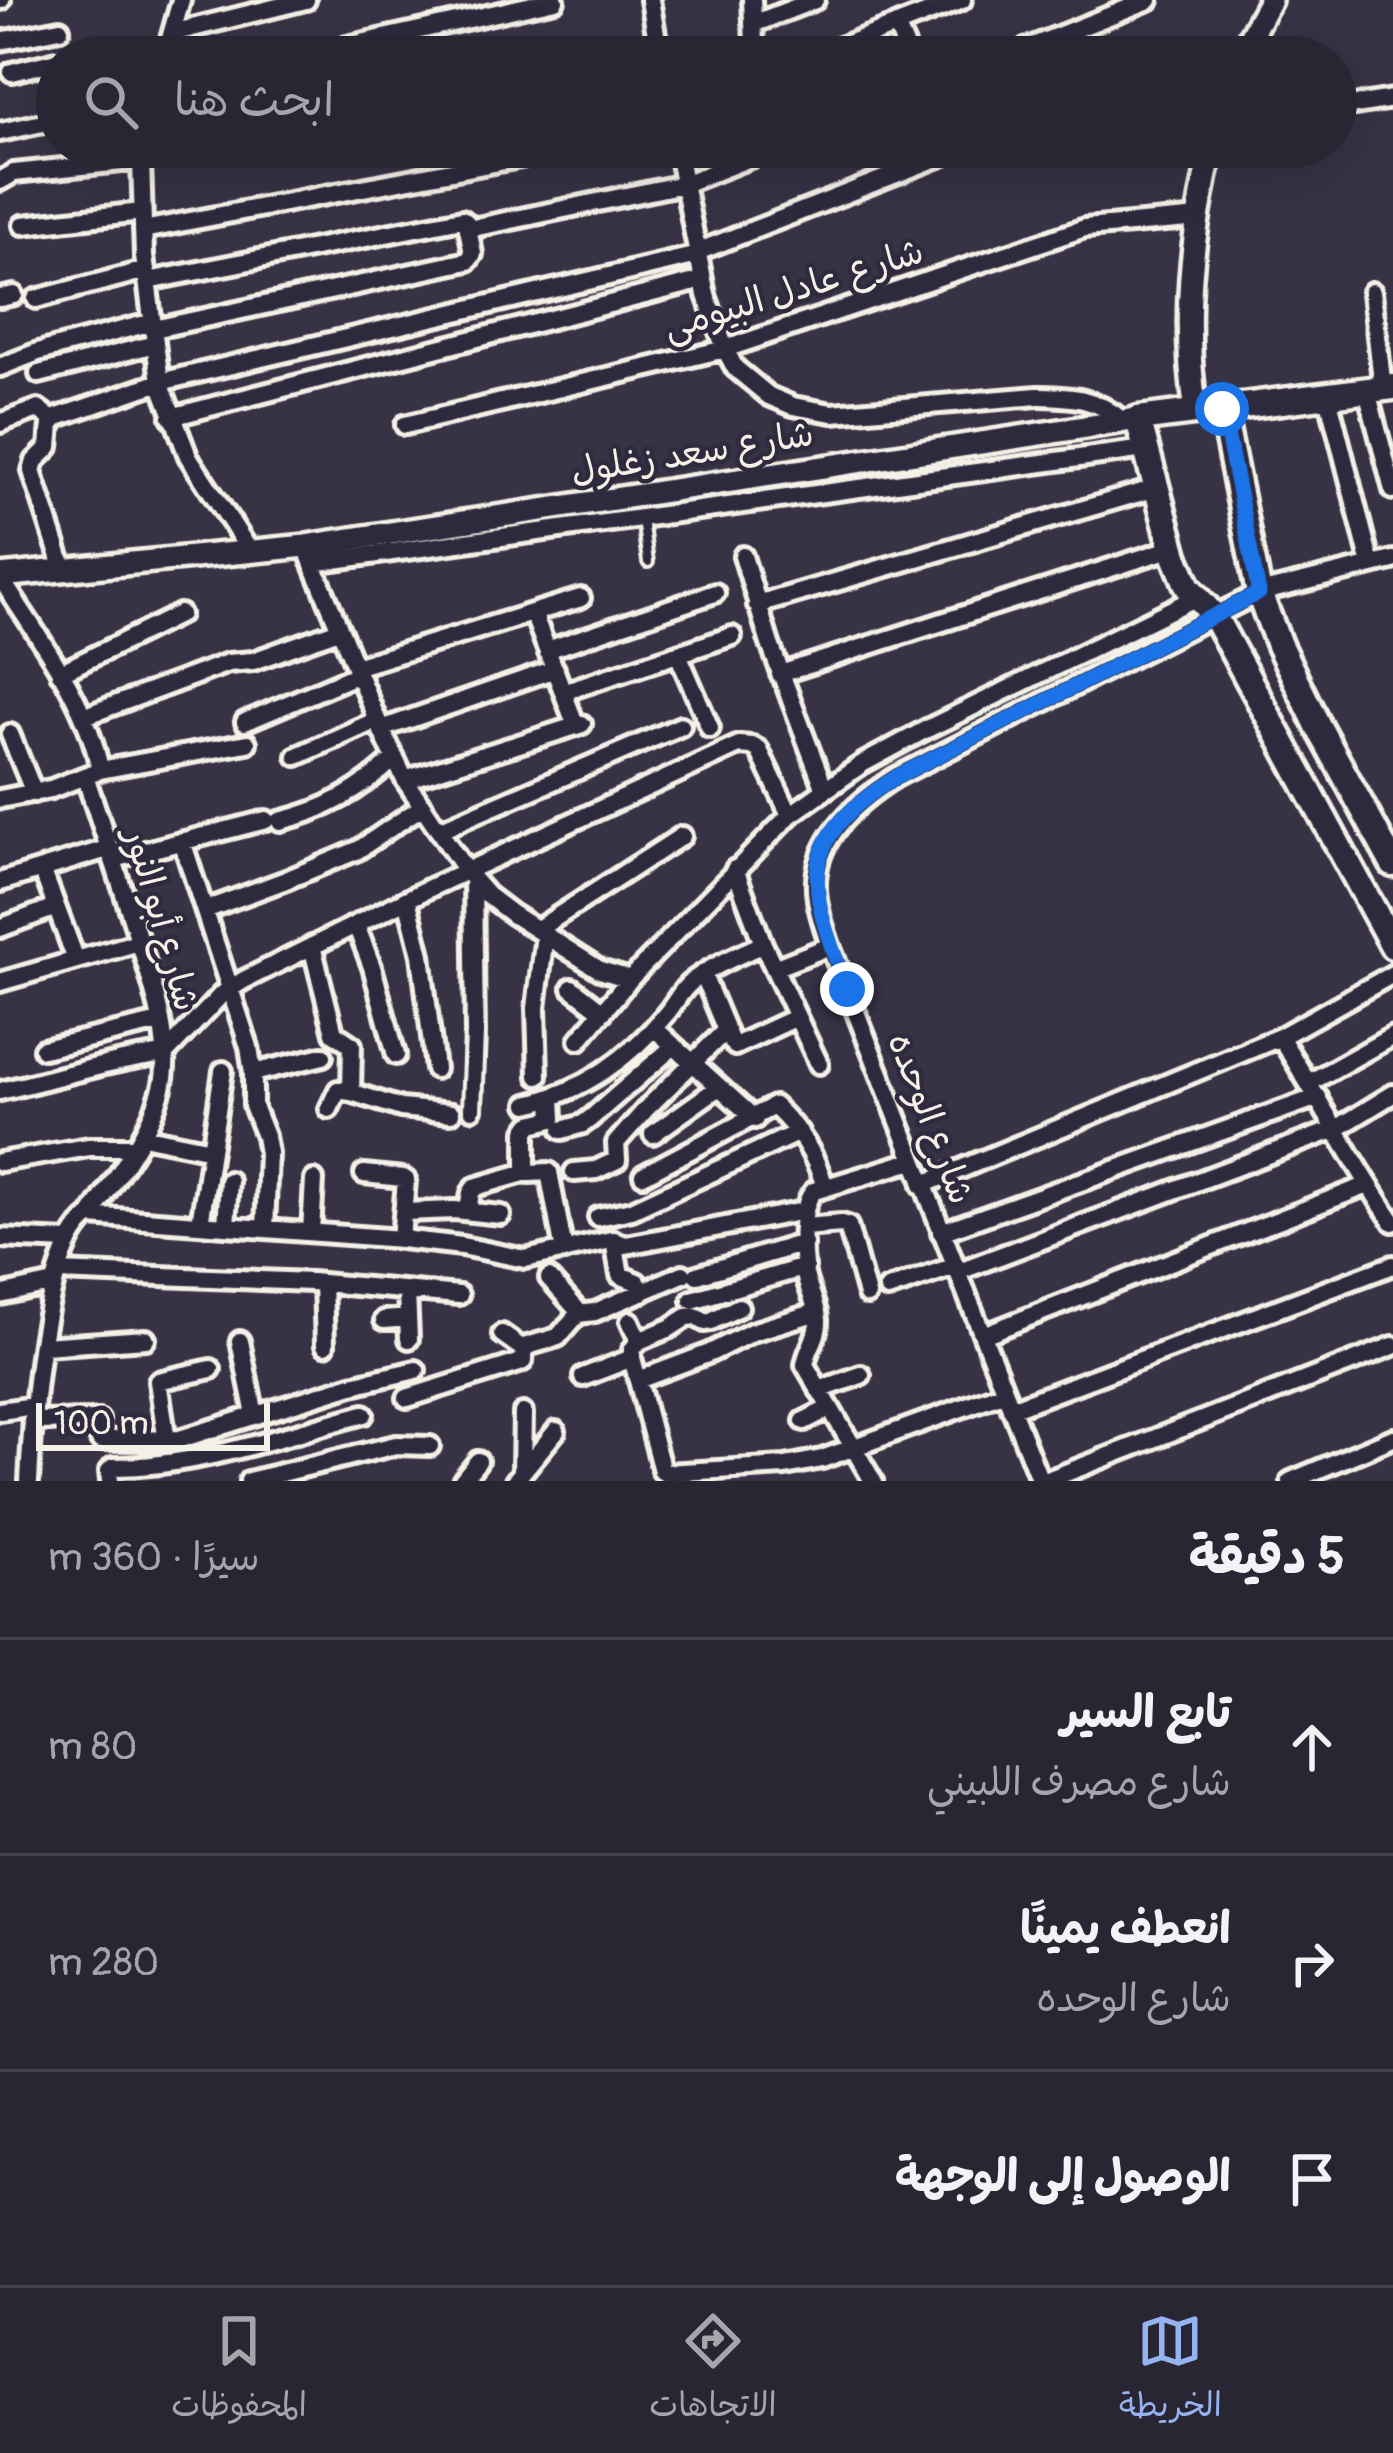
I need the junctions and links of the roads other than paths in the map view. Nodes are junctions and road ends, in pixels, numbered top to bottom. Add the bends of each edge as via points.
1 (181, 0) edge
2 (306, 0) edge
3 (555, 0) edge
4 (650, 0) edge
5 (752, 0) edge
6 (815, 0) edge
7 (962, 0) edge
8 (1150, 0) edge
9 (1270, 0) edge
10 (1130, 4) edge
11 (753, 24) junction
12 (896, 26) junction
13 (61, 29) dead end
14 (171, 36) edge
15 (198, 36) edge
16 (393, 36) edge
17 (657, 36) edge
18 (754, 36) edge
19 (870, 36) edge
20 (901, 36) edge
21 (1055, 36) edge
22 (1250, 36) edge
23 (0, 41) edge
24 (36, 66) edge
25 (12, 72) dead end
26 (1393, 99) edge
27 (1357, 105) edge
28 (36, 124) edge
29 (0, 132) edge
30 (46, 168) edge
31 (142, 168) edge
32 (454, 168) edge
33 (681, 168) edge
34 (725, 168) edge
35 (909, 168) edge
36 (1208, 168) edge
37 (0, 181) edge
38 (684, 184) junction
39 (1200, 218) junction
40 (143, 221) junction
41 (23, 225) dead end
42 (468, 229) junction
43 (698, 254) junction
44 (147, 276) junction
45 (703, 280) junction
46 (1372, 292) dead end
47 (36, 299) dead end
48 (154, 332) junction
49 (725, 349) junction
50 (0, 367) edge
51 (39, 374) dead end
52 (160, 382) junction
53 (1381, 389) edge
54 (1328, 396) junction
55 (1222, 409) junction
56 (1196, 412) junction
57 (171, 417) junction
58 (53, 420) junction
59 (1131, 420) junction
60 (0, 423) edge
61 (405, 425) dead end
62 (1145, 449) junction
63 (1156, 488) junction
64 (1393, 490) edge
65 (641, 518) junction
66 (1174, 548) junction
67 (250, 551) junction
68 (309, 555) junction
69 (743, 556) dead end
70 (1393, 560) edge
71 (648, 562) dead end
72 (1370, 565) junction
73 (64, 570) junction
74 (0, 577) edge
75 (715, 593) dead end
76 (1259, 593) junction
77 (581, 598) dead end
78 (757, 605) junction
79 (1204, 607) junction
80 (533, 613) junction
81 (180, 614) dead end
82 (339, 630) junction
83 (732, 636) dead end
84 (547, 650) junction
85 (678, 654) junction
86 (357, 670) junction
87 (555, 670) junction
88 (60, 673) junction
89 (1042, 673) junction
90 (781, 674) junction
91 (563, 692) junction
92 (1303, 696) junction
93 (1054, 698) junction
94 (1268, 715) junction
95 (85, 716) junction
96 (245, 722) dead end
97 (379, 724) junction
98 (1318, 726) junction
99 (681, 727) dead end
100 (710, 728) dead end
101 (10, 734) dead end
102 (247, 743) dead end
103 (1284, 744) junction
104 (297, 756) dead end
105 (395, 758) junction
106 (93, 773) junction
107 (405, 780) junction
108 (825, 790) junction
109 (34, 793) junction
110 (0, 799) edge
111 (423, 806) junction
112 (790, 815) junction
113 (439, 830) junction
114 (682, 836) dead end
115 (182, 841) junction
116 (112, 854) junction
117 (1393, 864) edge
118 (42, 869) junction
119 (735, 869) junction
120 (470, 876) junction
121 (0, 882) edge
122 (407, 899) junction
123 (56, 907) junction
124 (205, 910) junction
125 (356, 925) junction
126 (0, 928) edge
127 (541, 932) junction
128 (139, 942) junction
129 (763, 944) junction
130 (312, 946) junction
131 (830, 946) junction
132 (1393, 946) edge
133 (76, 960) junction
134 (774, 968) junction
135 (1393, 974) edge
136 (703, 975) junction
137 (630, 979) junction
138 (0, 982) edge
139 (230, 988) junction
140 (572, 988) dead end
141 (603, 1012) junction
142 (797, 1017) junction
143 (160, 1022) junction
144 (654, 1028) junction
145 (726, 1030) junction
146 (1280, 1036) junction
147 (1393, 1036) edge
148 (579, 1040) dead end
149 (674, 1046) junction
150 (43, 1049) dead end
151 (165, 1054) junction
152 (396, 1054) dead end
153 (322, 1056) dead end
154 (694, 1063) junction
155 (819, 1064) dead end
156 (435, 1069) dead end
157 (223, 1071) dead end
158 (253, 1072) junction
159 (538, 1076) dead end
160 (719, 1087) junction
161 (1313, 1090) junction
162 (0, 1091) edge
163 (351, 1092) junction
164 (1393, 1094) edge
165 (552, 1098) junction
166 (527, 1104) dead end
167 (329, 1109) dead end
168 (472, 1109) dead end
169 (451, 1113) dead end
170 (755, 1119) junction
171 (1336, 1129) junction
172 (562, 1130) dead end
173 (799, 1132) junction
174 (653, 1133) dead end
175 (139, 1141) junction
176 (211, 1150) junction
177 (912, 1161) junction
178 (0, 1162) edge
179 (526, 1172) junction
180 (574, 1172) dead end
181 (364, 1174) dead end
182 (643, 1175) dead end
183 (314, 1180) dead end
184 (229, 1181) dead end
185 (922, 1185) junction
186 (1368, 1185) junction
187 (825, 1187) junction
188 (468, 1210) junction
189 (404, 1212) junction
190 (501, 1215) dead end
191 (90, 1216) junction
192 (598, 1217) dead end
193 (1393, 1222) edge
194 (200, 1224) junction
195 (226, 1226) junction
196 (804, 1227) junction
197 (265, 1229) junction
198 (311, 1232) junction
199 (941, 1232) junction
200 (0, 1238) edge
201 (401, 1239) junction
202 (70, 1240) junction
203 (614, 1240) junction
204 (564, 1251) junction
205 (1393, 1265) edge
206 (805, 1268) junction
207 (956, 1269) junction
208 (56, 1277) junction
209 (549, 1278) dead end
210 (323, 1283) junction
211 (888, 1289) dead end
212 (407, 1292) junction
213 (643, 1292) junction
214 (0, 1294) edge
215 (459, 1295) dead end
216 (867, 1295) dead end
217 (692, 1300) dead end
218 (739, 1307) dead end
219 (817, 1312) junction
220 (580, 1313) junction
221 (408, 1318) junction
222 (384, 1320) dead end
223 (630, 1321) dead end
224 (502, 1334) dead end
225 (983, 1335) junction
226 (146, 1339) dead end
227 (409, 1339) dead end
228 (240, 1341) dead end
229 (325, 1345) dead end
230 (43, 1346) junction
231 (1393, 1346) edge
232 (523, 1349) junction
233 (635, 1350) junction
234 (211, 1369) dead end
235 (416, 1370) dead end
236 (861, 1375) dead end
237 (583, 1376) dead end
238 (638, 1380) junction
239 (819, 1390) junction
240 (407, 1398) dead end
241 (1008, 1400) junction
242 (830, 1408) junction
243 (0, 1411) edge
244 (33, 1413) junction
245 (523, 1413) dead end
246 (364, 1414) dead end
247 (256, 1415) junction
248 (805, 1421) dead end
249 (556, 1432) dead end
250 (1393, 1438) edge
251 (167, 1441) junction
252 (430, 1446) dead end
253 (855, 1448) junction
254 (478, 1461) dead end
255 (519, 1477) edge
256 (29, 1481) edge
257 (110, 1481) edge
258 (249, 1481) edge
259 (462, 1481) edge
260 (873, 1481) edge
261 (1043, 1481) edge
262 (1291, 1481) edge

1 - 14 street
2 - 15 street
3 - 16 street
4 - 17 street
5 - 11 street
6 - 11 street
7 - 12 street
8 - 10 street
9 - 22 street
10 - 21 street
11 - 18 street
12 - 19 street
12 - 20 street
13 - 23 street
24 - 25 street
26 - 27 street
28 - 29 street
30 - 37 street
31 - 40 street
32 - 40 street
33 - 38 street
34 - 38 street
35 - 43 street
36 - 39 street
38 - 42 street
38 - 43 street
39 - 49 street, شارع عادل البيومى via 1085,228
39 - 56 street via 1187,316
40 - 41 street
40 - 44 street
42 - 44 street via 461,219
42 - 48 street via 468,261
43 - 45 street
43 - 52 street
44 - 47 street
44 - 48 street
45 - 49 street
45 - 57 street
46 - 53 street
48 - 50 street via 38,352
48 - 51 street
48 - 52 street
49 - 59 street via 769,396 814,411 1038,395 1090,400
49 - 61 street, شارع عادل البيومى
52 - 57 street
52 - 58 street
53 - 54 main road, شارع سعد زغلول
53 - 64 street
54 - 55 main road, شارع سعد زغلول
54 - 72 street
55 - 56 main road, شارع سعد زغلول
55 - 76 main road
56 - 59 main road, شارع سعد زغلول
57 - 67 street
58 - 60 street via 38,409
58 - 73 street via 49,447 32,471
59 - 62 main road
59 - 68 street, شارع سعد زغلول
62 - 63 main road
62 - 65 street, شارع سعد زغلول
63 - 66 main road
63 - 78 street
65 - 68 street, شارع سعد زغلول
65 - 71 lane
66 - 79 main road
66 - 90 street
67 - 68 street, شارع سعد زغلول
67 - 73 street, شارع سعد زغلول
68 - 82 street
69 - 78 street
70 - 72 street, شارع الوحده
72 - 76 street, شارع الوحده
73 - 74 street, شارع سعد زغلول
74 - 88 street, شارع أبو النور
75 - 84 street
76 - 79 street, شارع الوحده
76 - 92 main road
77 - 80 street
78 - 90 street
79 - 89 street
79 - 93 street, شارع الوحده
79 - 94 main road
80 - 84 street
80 - 86 street
81 - 88 street
82 - 86 street
82 - 95 street
83 - 85 street
84 - 87 street
85 - 91 street
85 - 100 street
86 - 96 street
86 - 97 street
87 - 91 street
87 - 97 street
88 - 95 street, شارع أبو النور
89 - 93 street
89 - 108 street
90 - 108 street
91 - 107 street via 579,725
92 - 94 main road
92 - 98 main road
93 - 131 street, شارع الوحده via 896,777 850,813 826,842 816,871
94 - 103 main road
95 - 106 street, شارع أبو النور via 95,742
97 - 104 street
97 - 105 street
98 - 103 main road
98 - 117 main road
99 - 113 street
101 - 109 street
102 - 106 street
103 - 132 main road
105 - 107 street
105 - 115 street via 313,813
106 - 109 street
106 - 116 street, شارع أبو النور
107 - 111 street
108 - 112 street
109 - 110 street
111 - 113 street
111 - 124 street via 358,850
112 - 119 street
112 - 120 street via 759,750 739,745
113 - 120 street
114 - 127 street
115 - 116 street
115 - 124 street
116 - 118 street
116 - 128 street, شارع أبو النور
118 - 121 street
118 - 123 street
119 - 129 street
119 - 137 street
120 - 122 street
120 - 127 street
120 - 168 street
122 - 125 street
122 - 156 street
123 - 126 street
123 - 133 street
124 - 139 street
125 - 130 street
125 - 152 street
127 - 137 street via 600,970
127 - 159 street
128 - 133 street
128 - 143 street, شارع أبو النور
129 - 134 street
129 - 136 street
130 - 139 street
130 - 163 street via 334,1034 352,1045
131 - 134 street
131 - 177 street, شارع الوحده
133 - 138 street
134 - 142 street
135 - 146 street
136 - 144 street
136 - 145 street
137 - 141 street
139 - 151 street
139 - 158 street
140 - 141 street
141 - 148 street
142 - 145 street via 739,1045
142 - 155 street
143 - 150 street
143 - 151 street, شارع أبو النور
144 - 149 street
144 - 165 street via 614,1064
145 - 154 street
146 - 161 street
146 - 185 street
147 - 161 street
149 - 154 street
149 - 172 street via 592,1118
151 - 162 street
151 - 175 street, شارع أبو النور via 162,1087
153 - 158 street
154 - 160 street
154 - 180 street via 616,1142 617,1160
157 - 176 street
158 - 197 street via 253,1106 268,1153
160 - 170 street
160 - 174 street
161 - 171 street
161 - 199 street
163 - 167 street via 338,1090
163 - 169 street
164 - 171 street
165 - 166 street
165 - 179 street via 553,1119 526,1131
170 - 173 street via 774,1106
170 - 182 street
171 - 186 street
171 - 207 street
173 - 187 street
173 - 192 street via 632,1210
175 - 176 street
175 - 178 street
175 - 191 street, شارع أبو النور
176 - 194 street
177 - 185 street, شارع الوحده
177 - 187 street
179 - 188 street via 475,1187
179 - 204 street via 549,1172
181 - 189 street via 405,1178
183 - 198 street
184 - 195 street
185 - 199 street, شارع الوحده
186 - 193 street
186 - 225 street
187 - 196 street via 809,1195
188 - 189 street
188 - 190 street
189 - 201 street
191 - 194 street
191 - 202 street, شارع أبو النور
194 - 195 street
195 - 197 street
196 - 203 street
196 - 206 street
196 - 213 street
196 - 216 street via 848,1226
197 - 198 street
198 - 201 street
199 - 207 street, شارع الوحده
200 - 202 street
201 - 204 street via 517,1258
202 - 208 street, شارع أبو النور
203 - 204 street
203 - 213 street via 620,1275
205 - 241 street
206 - 217 street
206 - 219 street
207 - 211 street
207 - 225 street, شارع الوحده
208 - 210 street via 279,1290
208 - 214 street
208 - 230 street, شارع أبو النور
209 - 220 street via 561,1302
210 - 212 street
210 - 229 street
212 - 215 street
212 - 221 street
213 - 220 street
218 - 233 street via 711,1321 687,1317
219 - 238 street
219 - 239 street via 805,1365
220 - 232 street via 558,1337
221 - 222 street
221 - 227 street
223 - 233 street
224 - 232 street
225 - 241 street, شارع الوحده
226 - 230 street
228 - 247 street
230 - 244 street, شارع أبو النور
231 - 261 street
232 - 240 street via 519,1363
233 - 237 street
233 - 238 street
234 - 251 street via 158,1381
235 - 247 street
236 - 239 street
238 - 253 street via 665,1473 784,1466
239 - 242 street
241 - 253 street
241 - 261 street, شارع الوحده
242 - 248 street
242 - 253 street
243 - 244 street
244 - 251 street via 99,1420 100,1441
244 - 256 street, شارع أبو النور
245 - 255 street
246 - 257 street via 212,1455 113,1466
247 - 251 street
249 - 255 street
250 - 262 street
252 - 258 street via 396,1445
253 - 260 street
254 - 259 street

